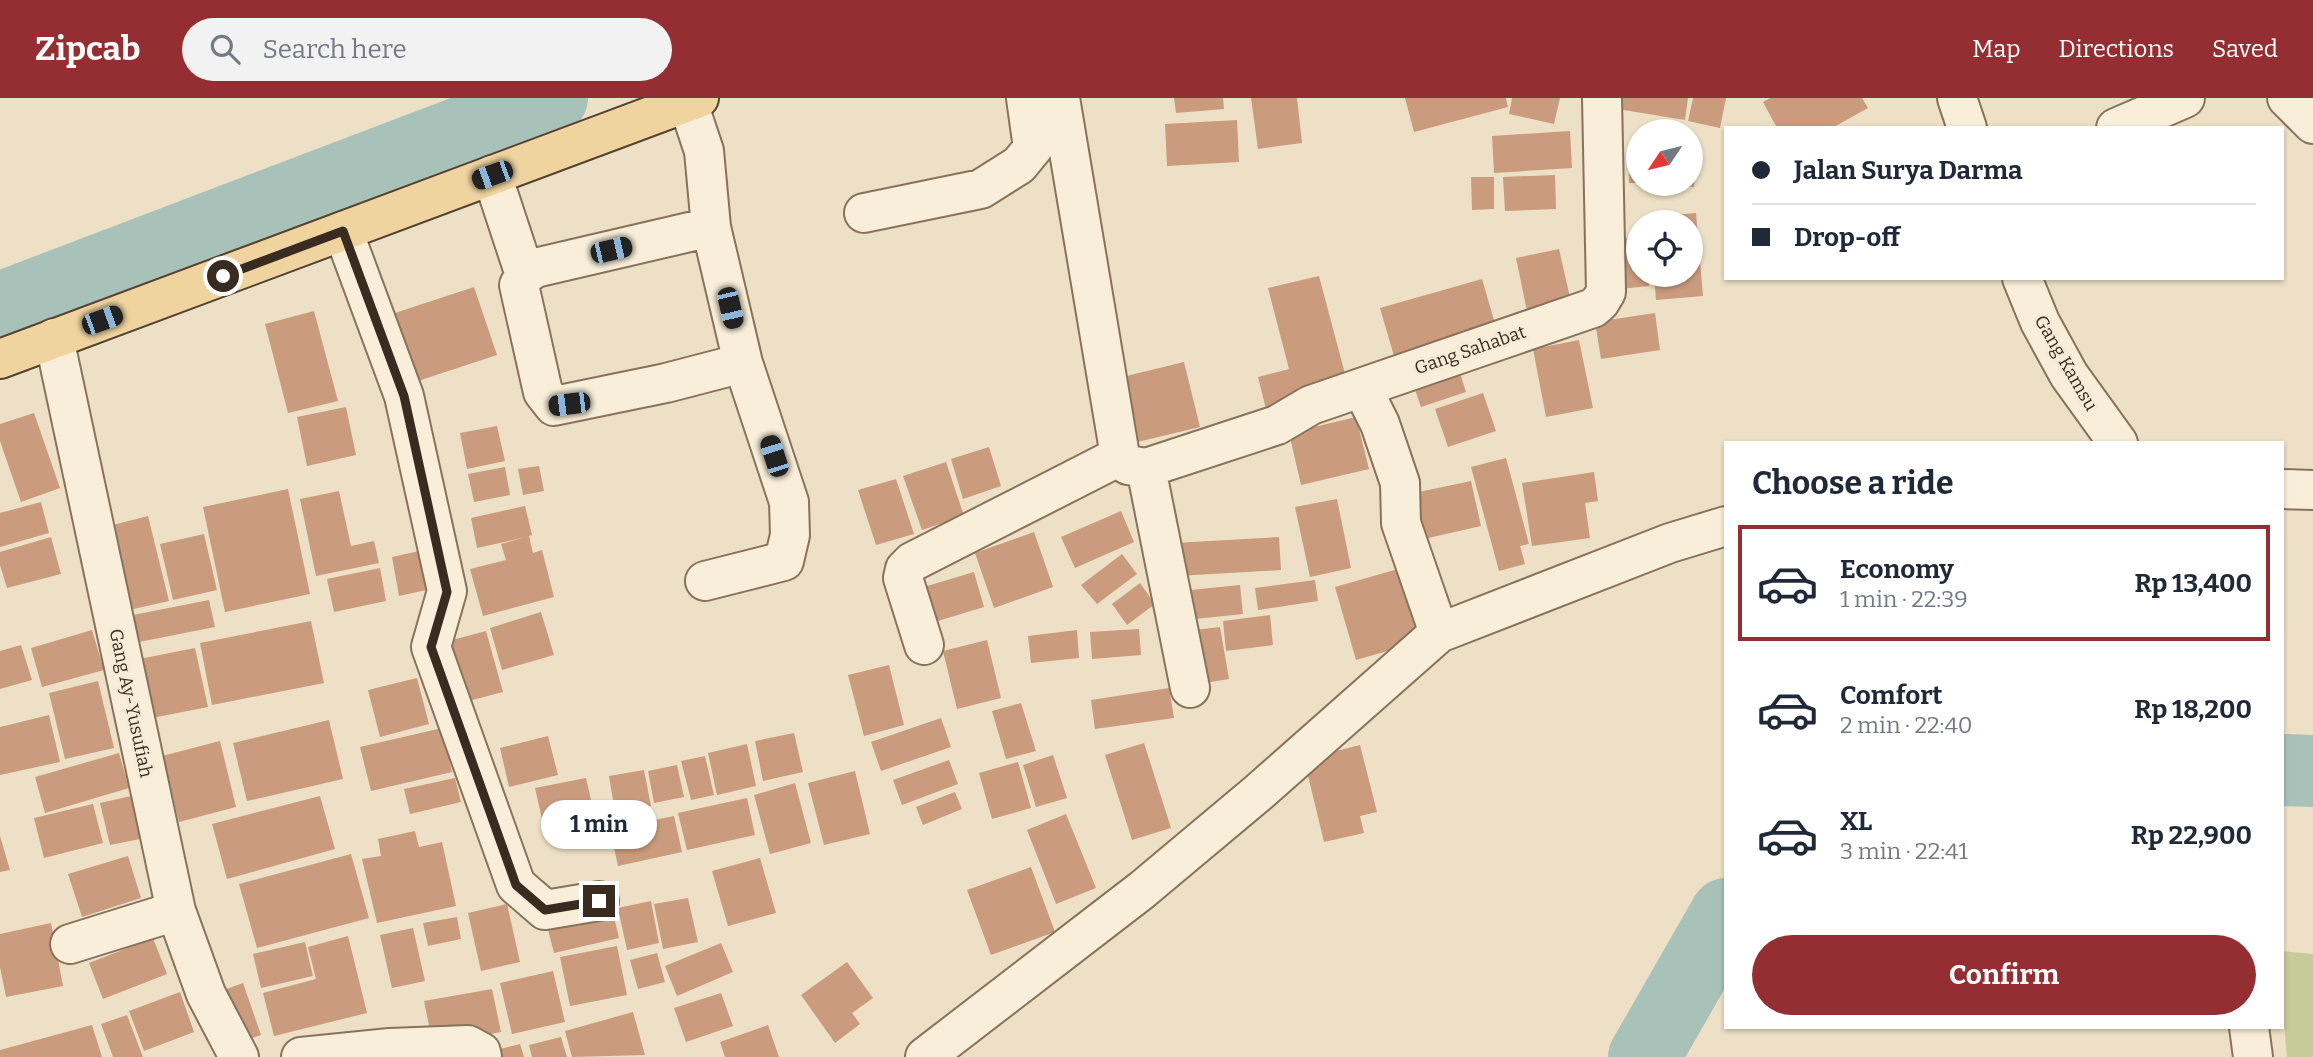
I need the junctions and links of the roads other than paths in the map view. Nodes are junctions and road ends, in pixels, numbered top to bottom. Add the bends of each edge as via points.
1 (1026, 98) edge
2 (1060, 98) edge
3 (1602, 98) edge
4 (2185, 98) edge
5 (2287, 98) edge
6 (693, 100) edge
7 (2313, 124) edge
8 (2121, 126) edge
9 (492, 175) junction
10 (864, 213) dead end
11 (711, 227) junction
12 (343, 231) junction
13 (525, 275) junction
14 (2023, 280) edge
15 (54, 338) junction
16 (0, 359) edge
17 (743, 363) junction
18 (1362, 388) junction
19 (2117, 441) edge
20 (1133, 462) junction
21 (2284, 489) edge
22 (2313, 490) edge
23 (1724, 527) edge
24 (705, 581) dead end
25 (1439, 633) junction
26 (924, 645) dead end
27 (1190, 688) dead end
28 (599, 901) dead end
29 (176, 911) junction
30 (70, 944) dead end
31 (2249, 1029) edge
32 (239, 1057) edge
33 (301, 1057) edge
34 (482, 1057) edge
35 (925, 1057) edge
36 (2253, 1057) edge

1 - 10 street via 1033,148 1019,165 981,189
2 - 20 street
3 - 18 street, Gang Sahabat via 1606,292 1600,302
4 - 8 street
5 - 7 street
6 - 9 main road
6 - 11 street via 704,151
9 - 12 main road
9 - 13 street
11 - 13 street via 535,268
11 - 17 street
12 - 15 main road
12 - 28 street via 404,396 447,592 431,647 516,885 545,910
13 - 17 street via 519,285 543,392 554,406
14 - 19 street, Gang Kamsu via 2069,375
15 - 16 main road
15 - 29 street, Gang Ay-Yusufiah
17 - 24 street via 789,502 790,536 784,561
18 - 20 street, Gang Sahabat via 1311,405 1277,425
18 - 25 street via 1400,483 1401,523
20 - 26 street, Gang Sahabat via 912,562 903,578
20 - 27 street
21 - 22 street
23 - 25 street via 1670,543
25 - 35 street via 1142,890
29 - 30 street
29 - 32 street, Gang Ay-Yusufiah via 206,994
31 - 36 street
33 - 34 street via 468,1045

